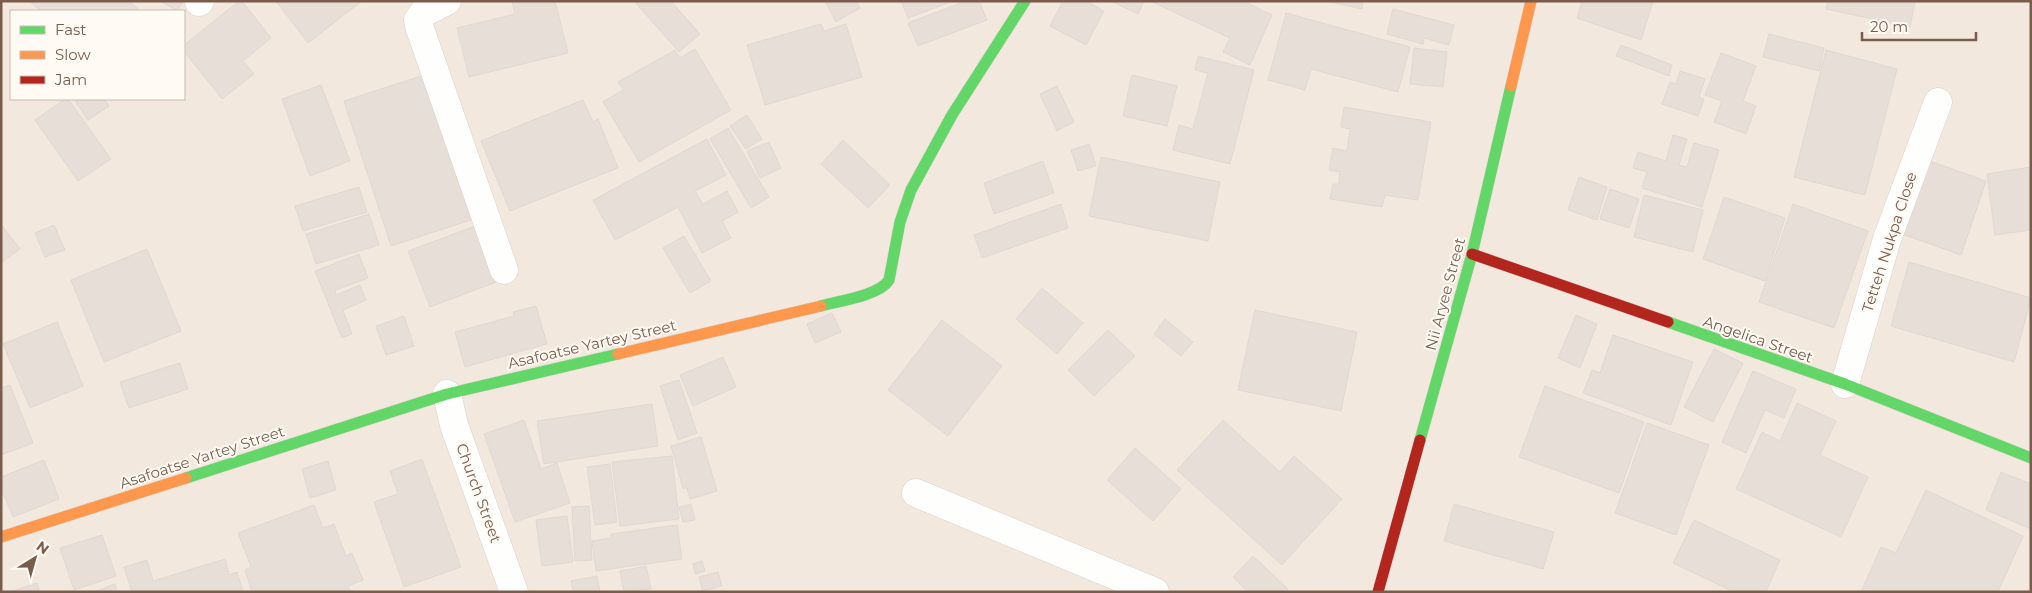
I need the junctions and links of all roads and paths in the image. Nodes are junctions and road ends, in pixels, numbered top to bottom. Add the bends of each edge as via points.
1 (447, 1) edge
2 (1025, 1) edge
3 (1531, 1) edge
4 (1938, 102) dead end
5 (1472, 254) junction
6 (504, 270) dead end
7 (1845, 384) junction
8 (446, 394) junction
9 (2031, 458) edge
10 (916, 493) dead end
11 (1, 537) edge
12 (514, 592) edge
13 (1155, 592) edge
14 (1378, 592) edge

1 - 6 street via 423,13 418,20 419,26
2 - 8 street, Asafoatse Yartey Street via 952,115 911,190 886,284 872,293 851,299
3 - 5 street, Nii Aryee Street
4 - 7 street, Tetteh Nukpa Close via 1887,239
5 - 7 street, Angelica Street
5 - 14 street, Nii Aryee Street
7 - 9 street, Angelica Street
8 - 11 street, Asafoatse Yartey Street
8 - 12 street, Church Street via 454,425
10 - 13 street

